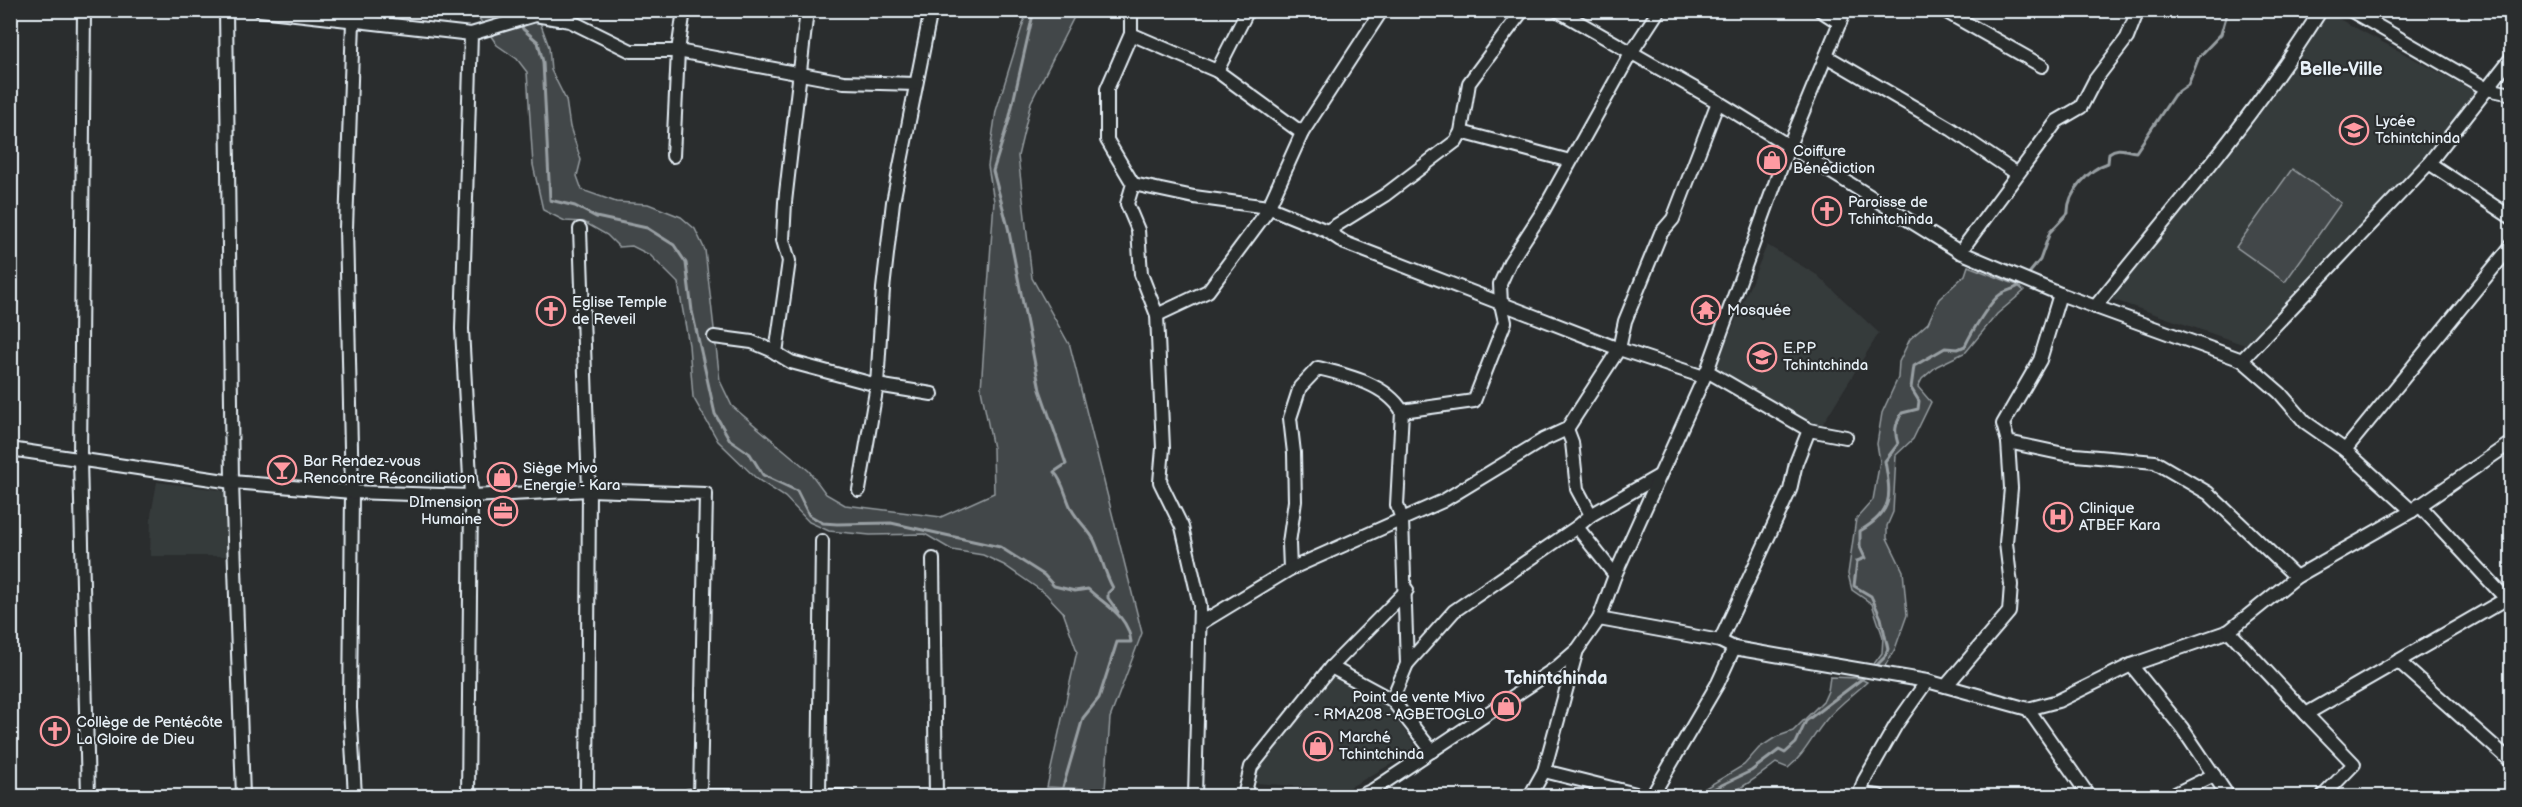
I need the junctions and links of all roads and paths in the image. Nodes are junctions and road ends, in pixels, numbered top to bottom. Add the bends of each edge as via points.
1 (84, 10) edge
2 (226, 10) edge
3 (260, 10) edge
4 (684, 10) edge
5 (807, 10) edge
6 (931, 10) edge
7 (1131, 10) edge
8 (1248, 10) edge
9 (1382, 10) edge
10 (1523, 10) edge
11 (1557, 10) edge
12 (1659, 10) edge
13 (1820, 10) edge
14 (1845, 10) edge
15 (1943, 10) edge
16 (2138, 10) edge
17 (2321, 10) edge
18 (2350, 10) edge
19 (570, 16) edge
20 (353, 21) junction
21 (1840, 23) junction
22 (471, 34) junction
23 (1131, 34) junction
24 (678, 51) junction
25 (1631, 53) junction
26 (1826, 56) junction
27 (2511, 57) edge
28 (2042, 66) dead end
29 (1217, 71) junction
30 (800, 73) junction
31 (916, 84) junction
32 (2487, 89) junction
33 (2511, 94) edge
34 (1718, 102) junction
35 (1461, 132) junction
36 (1302, 133) junction
37 (1788, 148) junction
38 (673, 156) dead end
39 (1570, 161) junction
40 (2429, 163) junction
41 (2016, 173) junction
42 (1133, 184) junction
43 (1268, 207) junction
44 (2511, 218) edge
45 (580, 229) dead end
46 (1327, 231) junction
47 (2511, 245) edge
48 (1960, 252) junction
49 (2060, 294) junction
50 (1501, 304) junction
51 (2095, 307) junction
52 (1157, 315) junction
53 (714, 337) dead end
54 (1619, 349) junction
55 (776, 353) junction
56 (2242, 360) junction
57 (1706, 374) junction
58 (877, 385) junction
59 (932, 394) dead end
60 (1402, 411) junction
61 (1567, 429) junction
62 (1809, 430) junction
63 (1846, 437) dead end
64 (2008, 442) junction
65 (2509, 448) edge
66 (10, 449) edge
67 (2345, 450) junction
68 (80, 459) junction
69 (1659, 476) junction
70 (232, 482) junction
71 (589, 490) junction
72 (859, 490) dead end
73 (352, 492) junction
74 (471, 496) junction
75 (2416, 508) junction
76 (1591, 515) junction
77 (1402, 519) junction
78 (1578, 527) junction
79 (822, 541) dead end
80 (933, 559) dead end
81 (1290, 569) junction
82 (1615, 574) junction
83 (2296, 578) junction
84 (1407, 590) junction
85 (2509, 602) edge
86 (1599, 619) junction
87 (1201, 623) junction
88 (2229, 631) junction
89 (1720, 641) junction
90 (1734, 648) junction
91 (1578, 649) junction
92 (2398, 661) junction
93 (1407, 664) junction
94 (2131, 665) junction
95 (1331, 667) junction
96 (1927, 681) junction
97 (1946, 686) junction
98 (1392, 700) junction
99 (2028, 709) junction
100 (2306, 714) junction
101 (1432, 751) junction
102 (2511, 762) edge
103 (1544, 771) junction
104 (2214, 774) junction
105 (1860, 795) edge
106 (88, 796) edge
107 (243, 796) edge
108 (355, 796) edge
109 (468, 796) edge
110 (586, 796) edge
111 (689, 796) edge
112 (700, 796) edge
113 (819, 796) edge
114 (849, 796) edge
115 (936, 796) edge
116 (1195, 796) edge
117 (1244, 796) edge
118 (1359, 796) edge
119 (1530, 796) edge
120 (1644, 796) edge
121 (1652, 796) edge
122 (1879, 796) edge
123 (2089, 796) edge
124 (2171, 796) edge
125 (2229, 796) edge
126 (2323, 796) edge

1 - 68 street
2 - 70 street
3 - 20 street
4 - 24 street
5 - 30 street
6 - 31 street
7 - 23 street
8 - 29 street
9 - 36 street
10 - 35 street via 1468,83
11 - 25 street
12 - 25 street
13 - 21 street
14 - 21 street
15 - 28 street
16 - 41 street via 2127,38 2095,80 2081,107 2057,120
17 - 51 street via 2241,126
18 - 32 street
19 - 22 street via 535,15
19 - 24 street via 631,51
20 - 22 street
20 - 73 street via 346,228
21 - 26 street
22 - 74 street via 462,329
23 - 29 street
23 - 42 street via 1107,89 1107,140
24 - 30 street
24 - 38 street
25 - 34 street
25 - 39 street
26 - 37 street
26 - 41 street via 1951,129
27 - 32 street
29 - 36 street
30 - 31 street via 844,82
30 - 55 street via 785,202 783,240 789,261
31 - 58 street via 894,202
32 - 33 street
32 - 40 street
34 - 37 street
34 - 54 street via 1673,219 1661,233 1625,321
35 - 39 street
35 - 46 street via 1456,141 1385,195
36 - 43 street
37 - 48 street
37 - 57 street
39 - 50 street via 1510,262 1500,284
40 - 44 street
40 - 56 street
41 - 48 street
42 - 43 street
42 - 52 street via 1127,204 1138,230 1141,274
43 - 46 street
43 - 52 street via 1208,291
45 - 71 street
46 - 50 street via 1345,243
47 - 67 street
48 - 49 street
49 - 51 street
49 - 64 street via 2040,360 2003,424
50 - 54 street
50 - 60 street via 1505,322 1474,401
51 - 56 street
52 - 87 street via 1163,448 1160,482 1182,527
53 - 55 street via 752,342
54 - 57 street
54 - 61 street
55 - 58 street via 791,362
56 - 67 street via 2280,393 2304,422
57 - 62 street
57 - 69 street
58 - 59 street
58 - 72 street
60 - 77 street via 1397,505
60 - 81 street via 1395,400 1374,388 1328,370 1318,368 1300,387 1290,418 1295,501
61 - 76 street via 1577,489
61 - 77 street via 1443,501
62 - 63 street
62 - 89 street via 1790,490
64 - 83 street via 2064,454 2156,462 2208,493
64 - 97 street via 2009,612
65 - 75 street
66 - 68 street
67 - 75 street
68 - 70 street
68 - 106 street
69 - 76 street
69 - 82 street
70 - 73 street
70 - 107 street
71 - 74 street
71 - 110 street
71 - 112 street via 706,494
73 - 74 street
73 - 108 street via 350,708
74 - 109 street
75 - 83 street
75 - 85 street
76 - 78 street
77 - 81 street
77 - 84 street
78 - 82 street
78 - 93 street via 1454,611
79 - 113 street
80 - 115 street
81 - 87 street
82 - 86 street
83 - 88 street
84 - 93 street
84 - 95 street
85 - 92 street
86 - 89 street
86 - 91 street
87 - 116 street
88 - 94 street
88 - 100 street
89 - 90 street
90 - 96 street
90 - 121 street via 1718,684
91 - 101 street
91 - 103 street
92 - 100 street
92 - 102 street
93 - 98 street
94 - 99 street via 2058,701
94 - 104 street
95 - 98 street
95 - 117 street via 1251,767
96 - 97 street
96 - 105 street via 1863,781
97 - 99 street
98 - 101 street
99 - 123 street
100 - 126 street via 2354,764
101 - 118 street
103 - 119 street
103 - 120 street
104 - 124 street
104 - 125 street
105 - 122 street
111 - 112 street
112 - 113 street
113 - 114 street

